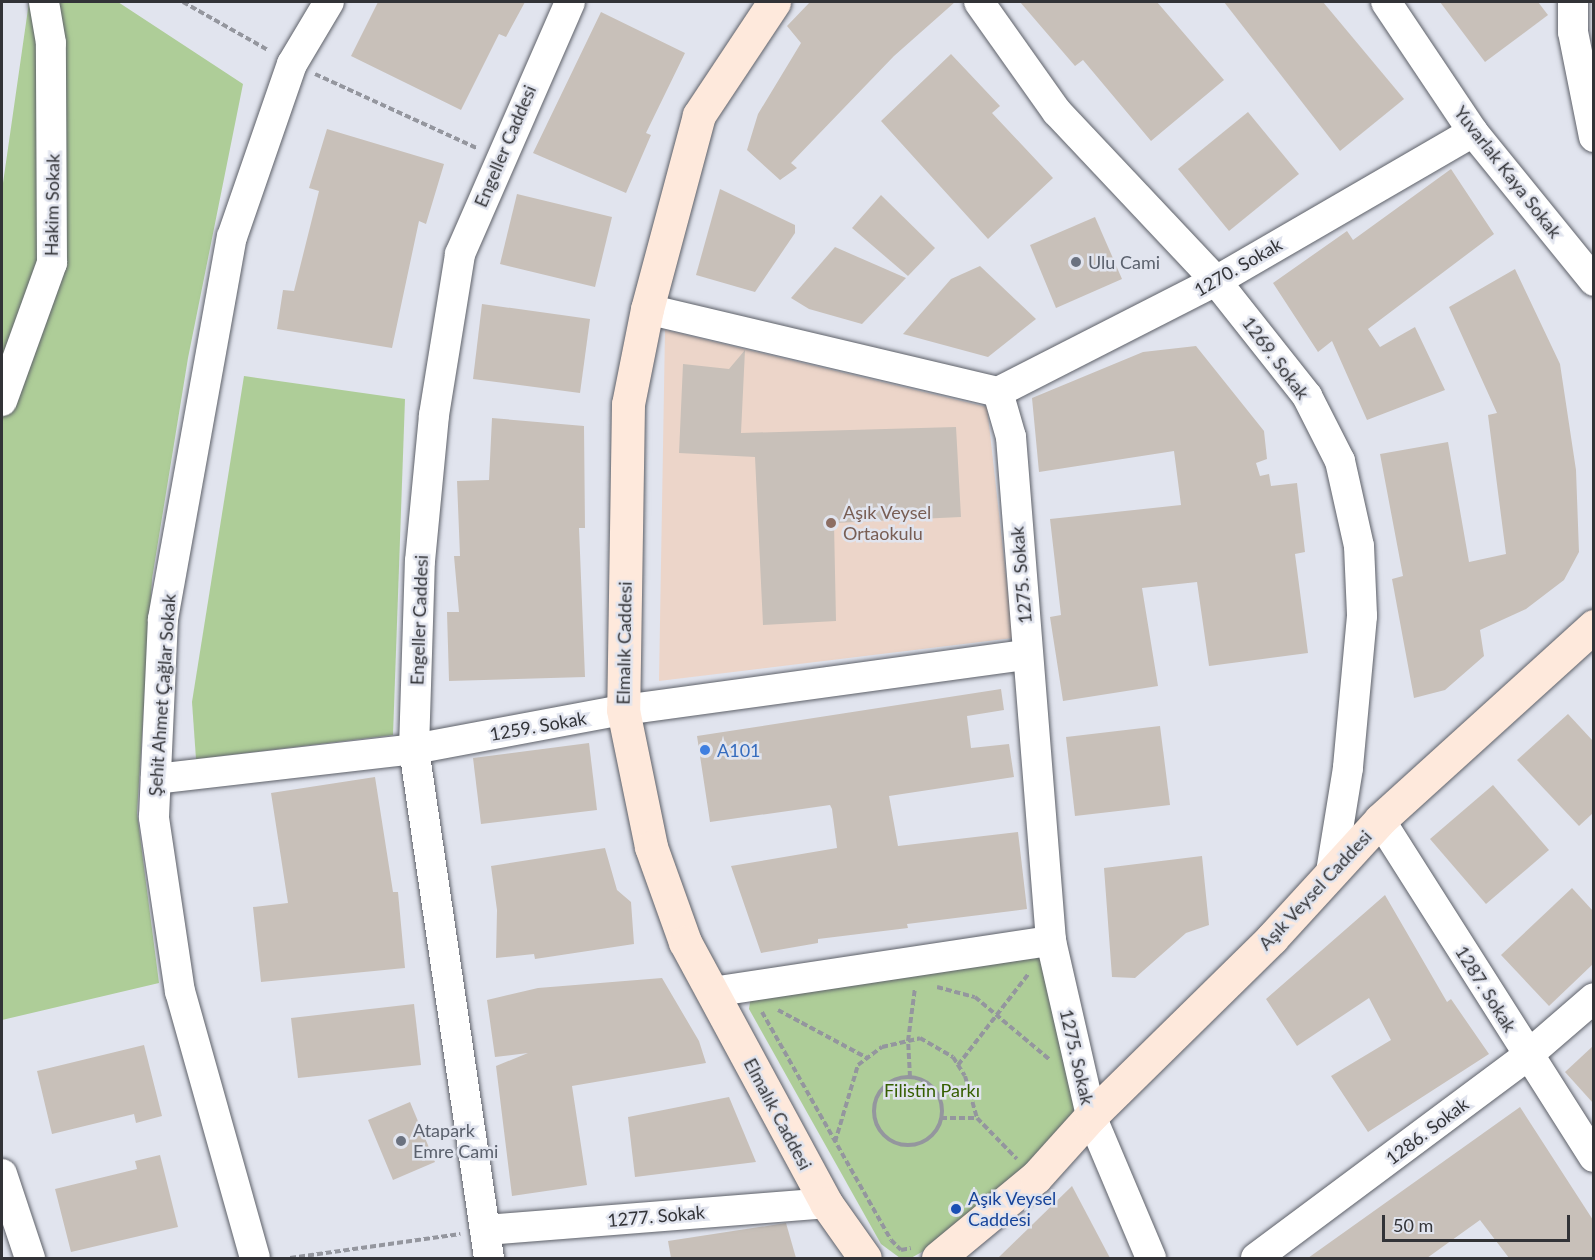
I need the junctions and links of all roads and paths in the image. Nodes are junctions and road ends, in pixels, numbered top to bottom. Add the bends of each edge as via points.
1 (44, 2) edge
2 (183, 2) edge
3 (328, 2) edge
4 (570, 2) edge
5 (774, 2) edge
6 (978, 2) edge
7 (1386, 2) edge
8 (1573, 2) edge
9 (292, 64) junction
10 (1473, 132) junction
11 (1593, 137) edge
12 (499, 158) junction
13 (1216, 281) junction
14 (1593, 281) edge
15 (647, 309) junction
16 (998, 392) junction
17 (2, 401) edge
18 (1593, 626) edge
19 (1027, 655) junction
20 (623, 710) junction
21 (414, 749) junction
22 (156, 779) junction
23 (1380, 820) junction
24 (1331, 872) junction
25 (1051, 941) junction
26 (1031, 970) dead end
27 (916, 982) junction
28 (904, 983) dead end
29 (712, 992) junction
30 (1593, 998) edge
31 (759, 1006) dead end
32 (772, 1008) dead end
33 (998, 1013) junction
34 (908, 1041) junction
35 (1056, 1054) dead end
36 (1528, 1055) junction
37 (867, 1058) junction
38 (958, 1065) junction
39 (910, 1077) junction
40 (1091, 1116) junction
41 (941, 1118) junction
42 (977, 1118) junction
43 (835, 1142) junction
44 (1593, 1156) edge
45 (2, 1174) edge
46 (1036, 1177) junction
47 (826, 1203) junction
48 (487, 1244) edge
49 (929, 1252) edge
50 (30, 1258) edge
51 (255, 1258) edge
52 (290, 1258) edge
53 (865, 1258) edge
54 (1151, 1258) edge
55 (1256, 1258) edge

1 - 17 street, Hakim Sokak via 51,43 52,263
2 - 9 path
3 - 9 street, Şehit Ahmet Çağlar Sokak
4 - 12 street, Engeller Caddesi
5 - 15 street, Elmalık Caddesi via 699,116
6 - 13 street, 1269. Sokak via 1058,112
7 - 10 street, Yuvarlak Kaya Sokak
8 - 11 street via 1574,32
9 - 12 path
9 - 22 street, Şehit Ahmet Çağlar Sokak via 232,237 163,619
10 - 13 street, 1270. Sokak
10 - 14 street, Yuvarlak Kaya Sokak
12 - 21 street, Engeller Caddesi via 460,254 434,415 420,561
13 - 16 street, 1270. Sokak
13 - 24 street, 1269. Sokak via 1307,396 1340,461 1359,546 1362,616 1348,768
15 - 16 street
15 - 20 street, Elmalık Caddesi via 628,404
16 - 19 street, 1275. Sokak via 1011,437
18 - 23 street, Aşık Veysel Caddesi
19 - 20 street, 1259. Sokak
19 - 25 street, 1275. Sokak
20 - 21 street, 1259. Sokak
20 - 29 street, Elmalık Caddesi via 651,847 685,942
21 - 22 street, 1259. Sokak
21 - 48 street, Engeller Caddesi
22 - 51 street, Şehit Ahmet Çağlar Sokak via 154,817 180,992
23 - 24 street, Aşık Veysel Caddesi
23 - 36 street, 1287. Sokak
24 - 40 street, Aşık Veysel Caddesi via 1272,938
25 - 29 street
25 - 40 street, 1275. Sokak
26 - 33 path
27 - 28 path
27 - 33 path via 975,997
27 - 34 path
29 - 47 street, Elmalık Caddesi
30 - 36 street, 1286. Sokak
31 - 43 path
32 - 37 path
33 - 35 path via 1057,1065
33 - 38 path
34 - 37 path via 882,1047
34 - 38 path via 920,1038 953,1057
34 - 39 path
36 - 44 street, 1287. Sokak
36 - 55 street, 1286. Sokak
37 - 43 path via 858,1065
38 - 42 path
39 - 41 path via 932,1086 942,1107
39 - 41 path via 881,1090 874,1110 881,1131 899,1143 920,1142
40 - 46 street, Aşık Veysel Caddesi
40 - 54 street, 1275. Sokak
41 - 42 path
42 - 46 path
43 - 49 path via 891,1240 901,1250
45 - 50 street
46 - 49 street, Aşık Veysel Caddesi
47 - 48 street, 1277. Sokak
47 - 53 street, Elmalık Caddesi
48 - 52 path

